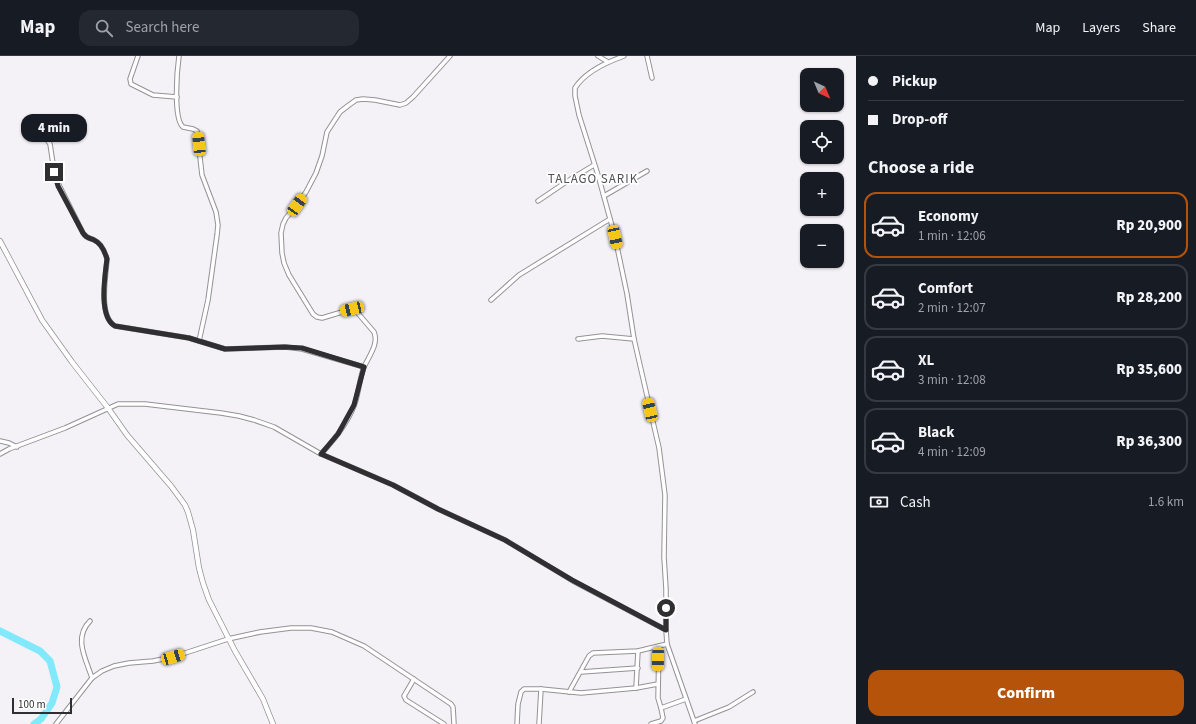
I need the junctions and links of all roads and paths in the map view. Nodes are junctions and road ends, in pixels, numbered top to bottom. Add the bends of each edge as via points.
1 (138, 56) edge
2 (179, 56) edge
3 (450, 56) edge
4 (598, 56) edge
5 (624, 56) edge
6 (647, 56) edge
7 (608, 62) junction
8 (652, 78) dead end
9 (177, 97) junction
10 (37, 125) dead end
11 (594, 165) junction
12 (647, 171) dead end
13 (604, 196) junction
14 (538, 201) dead end
15 (610, 219) junction
16 (0, 241) edge
17 (491, 300) dead end
18 (578, 338) dead end
19 (634, 339) junction
20 (199, 342) junction
21 (364, 367) junction
22 (108, 408) junction
23 (0, 441) edge
24 (17, 447) junction
25 (0, 454) edge
26 (321, 454) junction
27 (90, 621) dead end
28 (666, 630) junction
29 (228, 639) junction
30 (667, 644) junction
31 (659, 646) junction
32 (638, 651) junction
33 (638, 668) junction
34 (581, 672) junction
35 (92, 678) junction
36 (414, 679) junction
37 (658, 684) junction
38 (636, 688) junction
39 (541, 689) junction
40 (569, 692) junction
41 (753, 692) dead end
42 (686, 698) junction
43 (662, 708) junction
44 (694, 723) edge
45 (56, 724) edge
46 (274, 724) edge
47 (444, 724) edge
48 (454, 724) edge
49 (517, 724) edge
50 (539, 724) edge
51 (651, 724) edge

1 - 9 street via 130,79 131,84 153,95
2 - 9 street
3 - 21 street via 406,103 400,105 363,99 352,102 340,112 327,132 322,156 312,181 283,224 281,233 284,263 313,314 322,318 352,309 374,332 376,342
4 - 7 street
5 - 7 street
6 - 8 street
7 - 11 street via 588,75 574,91
9 - 20 street via 180,124 197,131 202,175 217,217 218,235
10 - 20 street via 50,144 55,177 83,233 87,238 100,244 106,255 104,302 110,322 115,326
11 - 13 street
11 - 14 street
12 - 13 street
13 - 15 street
15 - 17 street via 519,275
15 - 19 street
16 - 22 street via 42,320
18 - 19 street via 602,336
19 - 28 street via 657,440 665,495
20 - 21 street via 229,350 302,348
21 - 26 street via 354,405 338,434
22 - 24 street
22 - 26 street via 118,404 145,404 239,416 274,428
22 - 29 street via 188,512 203,584
23 - 24 street
24 - 25 street
26 - 28 street via 393,485 505,540 572,580
27 - 35 street via 81,636 82,652
28 - 30 street
29 - 35 street via 173,657 114,666
29 - 36 street via 291,628 332,632 364,646
29 - 46 street via 263,699
30 - 31 street
30 - 42 street
31 - 32 street
31 - 37 street
32 - 33 street
32 - 34 street via 593,653
33 - 34 street
33 - 38 street
34 - 40 street
35 - 45 street
36 - 47 street via 404,698
36 - 48 street via 453,707
37 - 38 street
37 - 43 street via 658,700
38 - 40 street
39 - 40 street
39 - 49 street via 522,691 517,708
39 - 50 street
41 - 44 street via 729,707
42 - 43 street
42 - 44 street
43 - 51 street via 662,720

